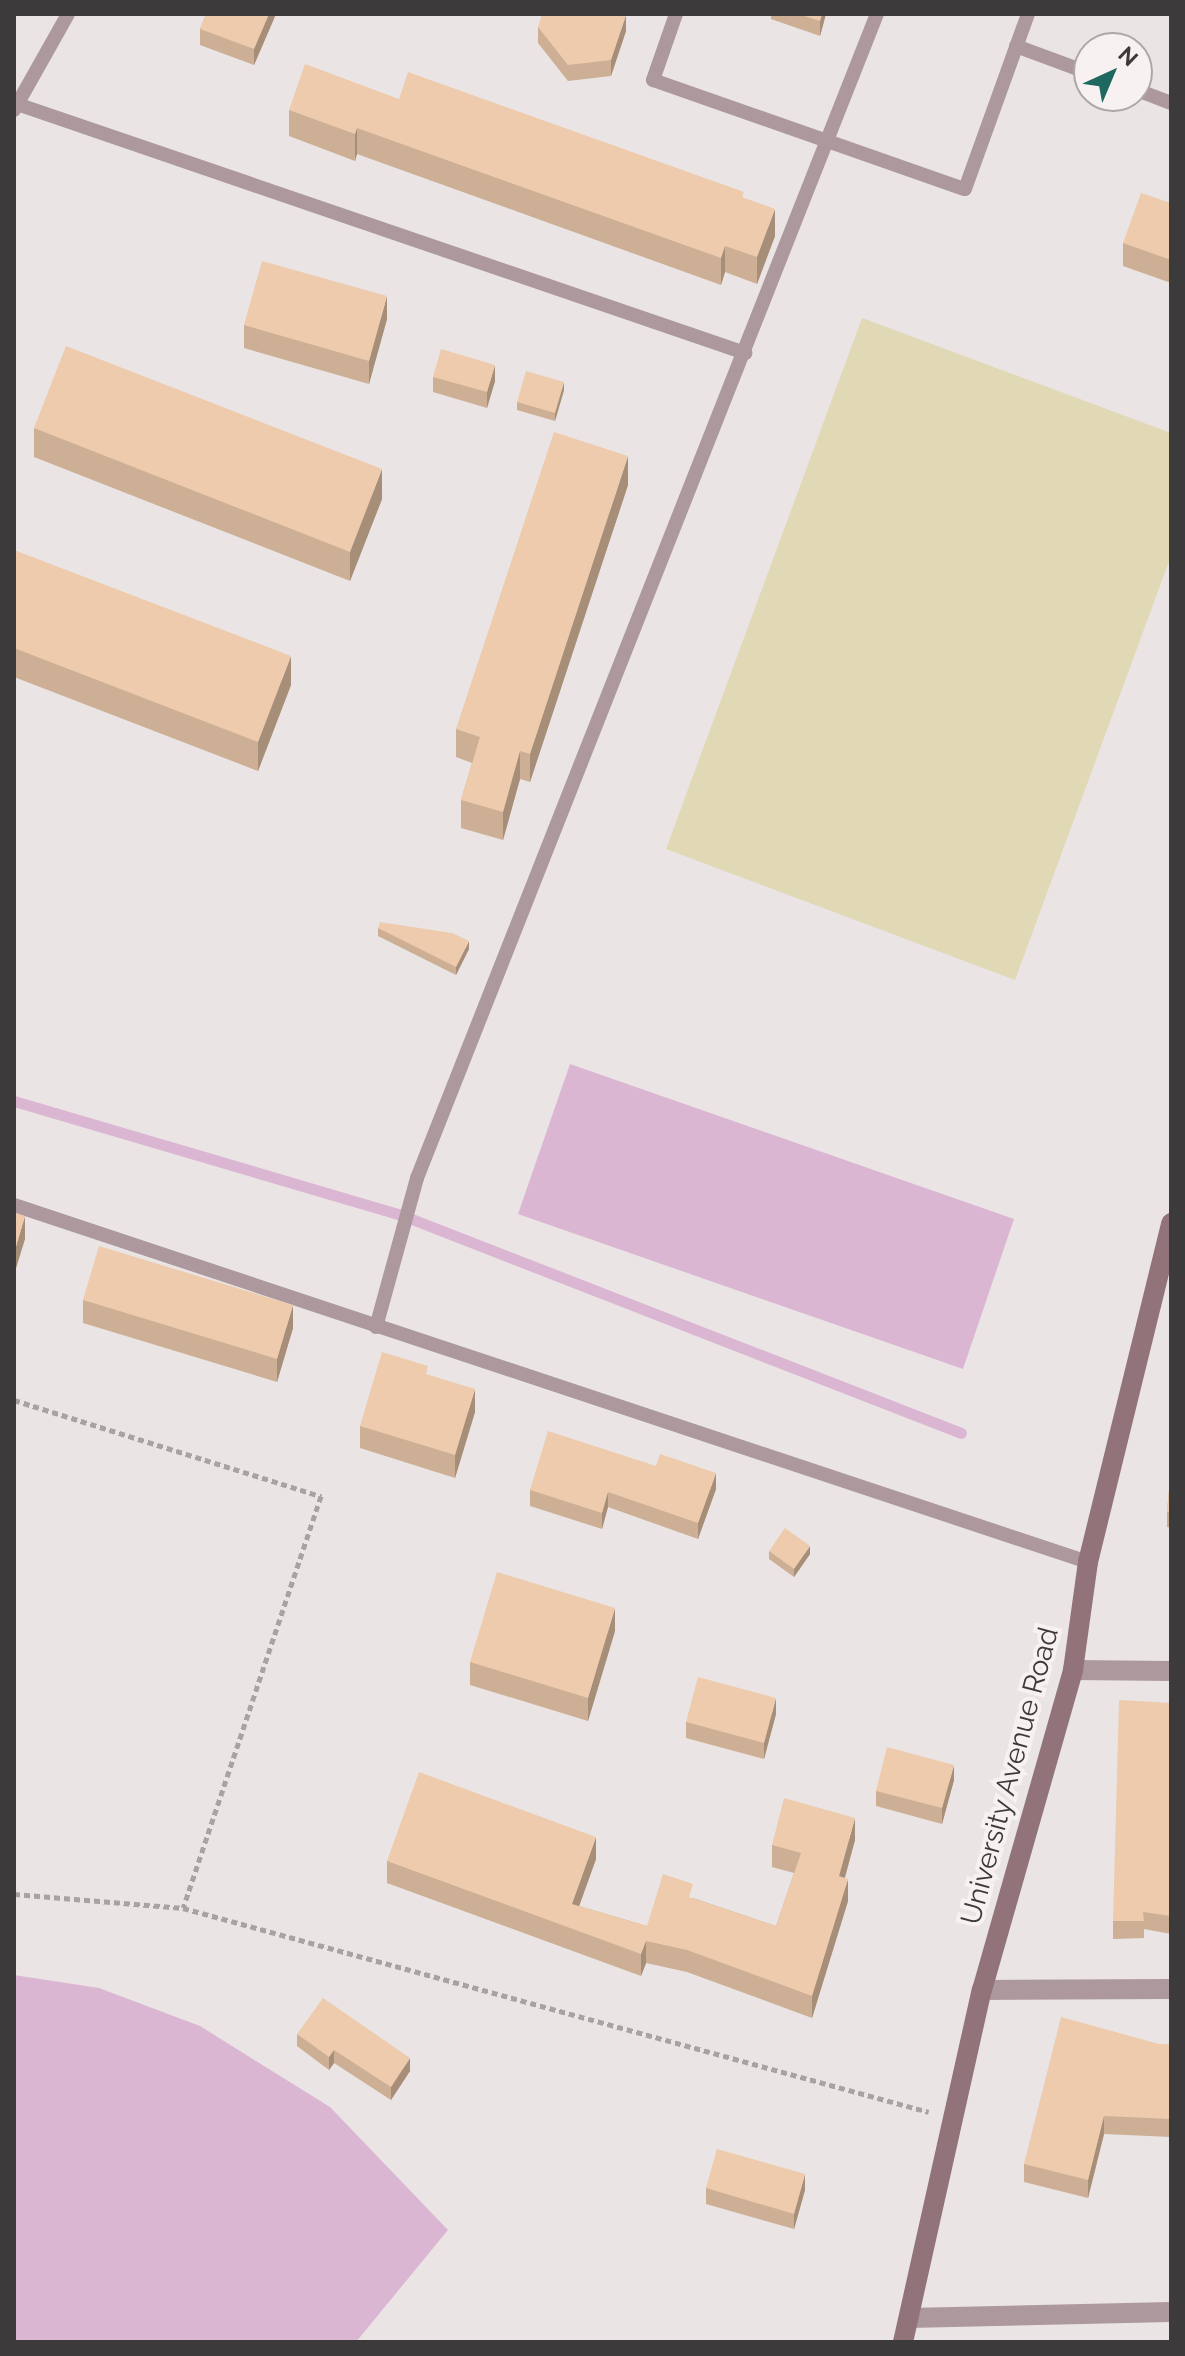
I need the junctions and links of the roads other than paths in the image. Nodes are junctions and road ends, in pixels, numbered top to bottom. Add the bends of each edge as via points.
1 (68, 14) edge
2 (676, 14) edge
3 (877, 14) edge
4 (1028, 14) edge
5 (1016, 46) junction
6 (1073, 67) edge
7 (15, 106) edge
8 (827, 143) junction
9 (745, 353) junction
10 (14, 1205) edge
11 (1171, 1223) edge
12 (376, 1327) junction
13 (1088, 1562) junction
14 (1073, 1670) junction
15 (1171, 1671) edge
16 (1171, 1989) edge
17 (982, 1990) junction
18 (1171, 2312) edge
19 (909, 2318) junction
20 (903, 2342) edge

1 - 7 lane
2 - 8 lane via 653,80
3 - 8 lane
4 - 5 lane
5 - 6 lane
5 - 8 lane via 965,189
7 - 9 lane
8 - 9 lane
9 - 12 lane via 417,1178
10 - 12 lane
11 - 13 main road, University Avenue Road
12 - 13 lane
13 - 14 main road, University Avenue Road
14 - 15 street
14 - 17 main road, University Avenue Road
16 - 17 street
17 - 19 main road, University Avenue Road
18 - 19 street
19 - 20 main road, University Avenue Road

